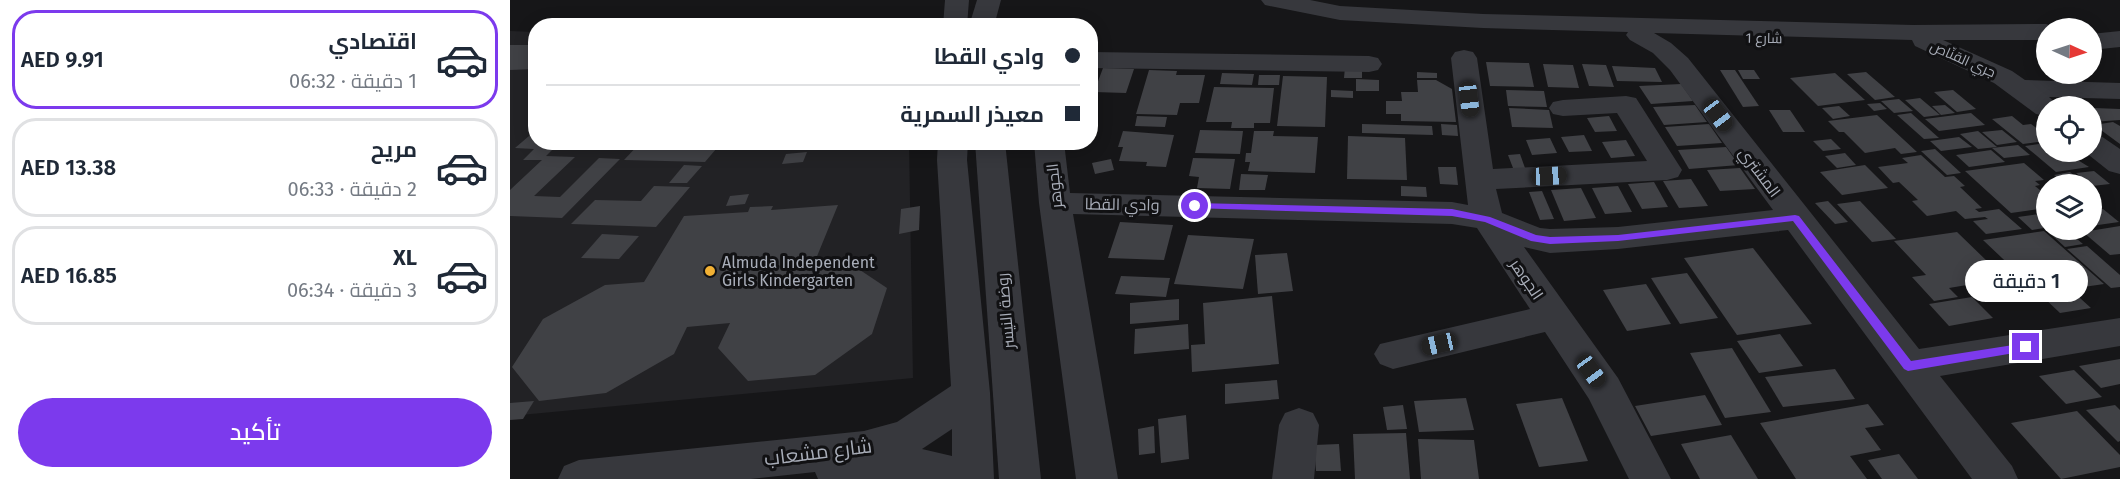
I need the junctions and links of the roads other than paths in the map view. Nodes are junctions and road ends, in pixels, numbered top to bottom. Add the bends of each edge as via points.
1 (957, 0) edge
2 (989, 0) edge
3 (1273, 0) edge
4 (956, 18) edge
5 (983, 18) edge
6 (1483, 21) junction
7 (2120, 31) edge
8 (2036, 32) edge
9 (2102, 32) edge
10 (1639, 35) junction
11 (1698, 36) junction
12 (2120, 39) edge
13 (1924, 41) junction
14 (2102, 41) edge
15 (2036, 42) edge
16 (2000, 43) junction
17 (1464, 58) dead end
18 (1098, 60) edge
19 (1369, 64) dead end
20 (1679, 64) junction
21 (2011, 82) junction
22 (2120, 91) edge
23 (2036, 101) edge
24 (1563, 108) dead end
25 (953, 150) edge
26 (991, 150) edge
27 (1050, 150) edge
28 (2102, 150) edge
29 (2120, 164) edge
30 (1479, 180) junction
31 (1055, 203) junction
32 (1795, 218) junction
33 (1487, 219) junction
34 (1552, 316) junction
35 (2120, 332) edge
36 (1393, 354) dead end
37 (1908, 366) junction
38 (971, 393) junction
39 (1299, 425) dead end
40 (579, 479) edge
41 (783, 479) edge
42 (961, 479) edge
43 (973, 479) edge
44 (1020, 479) edge
45 (1096, 479) edge
46 (1293, 479) edge
47 (1650, 479) edge
48 (1996, 479) edge

1 - 4 street
2 - 5 street
3 - 6 street, شارع 1 via 1340,13
6 - 8 street, شارع 1 via 1913,33
6 - 10 street, شارع 1 via 1539,31
7 - 9 street
10 - 11 street, شارع 1
10 - 20 street, المشتري
11 - 13 street, شارع 1
11 - 20 street via 1682,47
12 - 14 street
13 - 16 street, شارع 1
13 - 21 street, جري القنّاص
15 - 16 street, شارع 1
16 - 21 street, جري القنّاص
17 - 30 street, الجوهر
18 - 19 street
20 - 32 street, المشتري
21 - 22 street, جري القنّاص
21 - 23 street, جري القنّاص
24 - 30 street via 1626,104 1667,170
25 - 38 street
26 - 44 street, روضة النيسر
27 - 31 street, الجوهر
28 - 29 street
30 - 33 street, الجوهر
31 - 33 street, وادي القطا via 1452,213
31 - 45 street, الجوهر
32 - 33 street, وادي القطا via 1618,238 1550,241 1535,239
32 - 37 street, المشتري
33 - 34 street, الجوهر
34 - 36 street
34 - 47 street, الجوهر via 1604,389
35 - 37 street
37 - 48 street, المشتري
38 - 40 street, شارع مشعاب via 907,437 864,448
38 - 43 street
39 - 46 street
41 - 42 street, شارع مشعاب via 903,465 943,470

